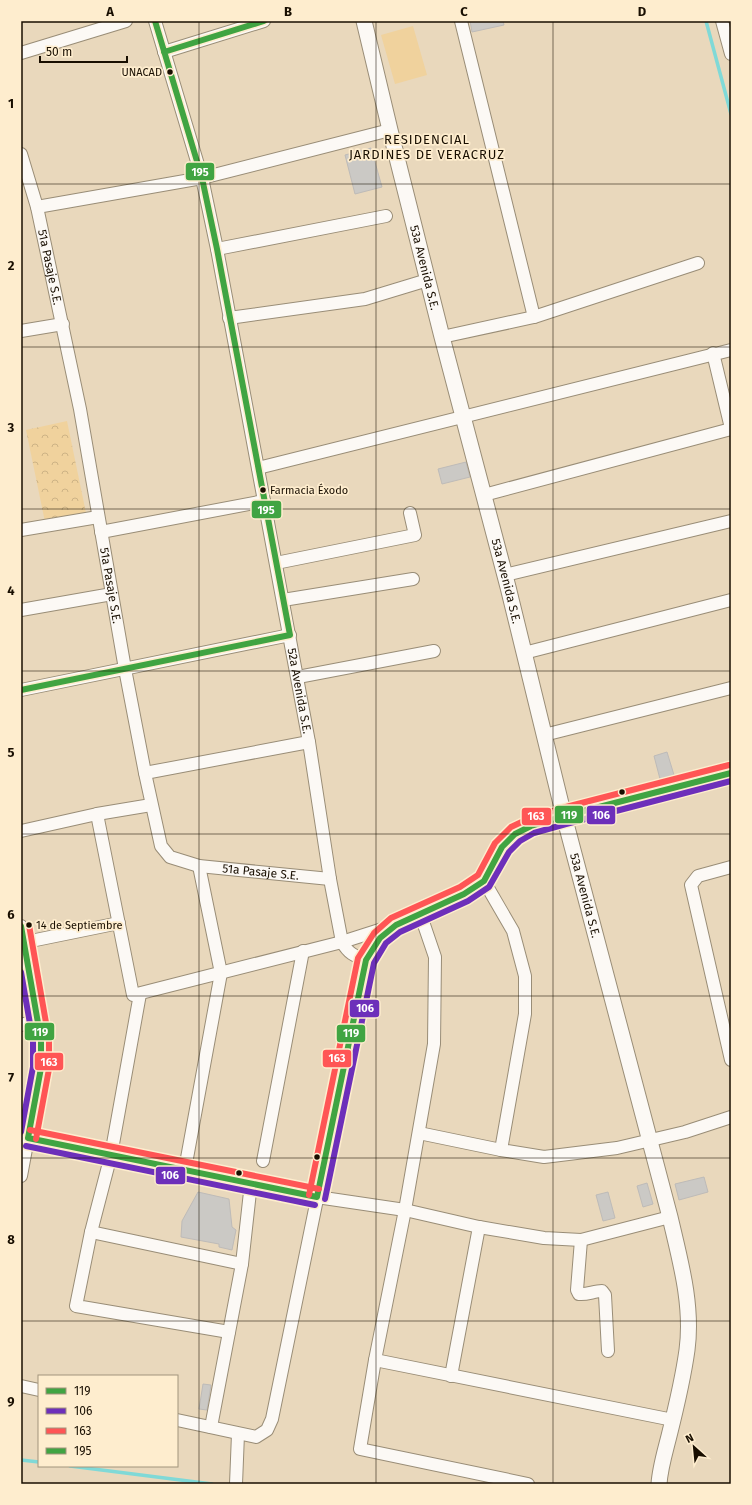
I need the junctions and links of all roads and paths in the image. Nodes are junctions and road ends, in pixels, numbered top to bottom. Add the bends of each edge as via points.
1 (126, 21) edge
2 (155, 21) edge
3 (264, 21) edge
4 (364, 21) edge
5 (461, 21) edge
6 (722, 21) edge
7 (164, 52) junction
8 (21, 53) edge
9 (731, 54) edge
10 (390, 130) junction
11 (21, 154) edge
12 (202, 178) junction
13 (37, 207) junction
14 (386, 216) dead end
15 (217, 249) junction
16 (698, 263) dead end
17 (421, 282) dead end
18 (534, 317) junction
19 (229, 318) junction
20 (63, 324) junction
21 (21, 331) edge
22 (442, 337) junction
23 (731, 350) edge
24 (713, 354) junction
25 (463, 417) junction
26 (731, 429) edge
27 (258, 468) junction
28 (484, 495) junction
29 (264, 501) junction
30 (410, 513) dead end
31 (98, 517) junction
32 (731, 521) edge
33 (21, 530) edge
34 (101, 532) junction
35 (276, 563) junction
36 (505, 575) junction
37 (413, 579) dead end
38 (112, 594) junction
39 (283, 600) junction
40 (731, 600) edge
41 (21, 610) edge
42 (290, 635) junction
43 (434, 651) dead end
44 (524, 653) junction
45 (125, 669) junction
46 (298, 678) junction
47 (731, 688) edge
48 (21, 690) edge
49 (544, 735) junction
50 (309, 742) junction
51 (144, 773) junction
52 (731, 773) edge
53 (151, 805) junction
54 (97, 814) junction
55 (564, 816) junction
56 (21, 831) edge
57 (199, 866) junction
58 (731, 867) edge
59 (330, 879) junction
60 (484, 881) junction
61 (420, 913) junction
62 (119, 922) junction
63 (396, 925) junction
64 (21, 926) edge
65 (22, 942) edge
66 (342, 942) junction
67 (302, 951) junction
68 (366, 960) junction
69 (221, 973) junction
70 (140, 994) junction
71 (38, 1020) junction
72 (21, 1025) edge
73 (731, 1060) edge
74 (731, 1117) edge
75 (418, 1133) junction
76 (28, 1138) junction
77 (650, 1140) junction
78 (501, 1150) junction
79 (111, 1154) junction
80 (263, 1161) dead end
81 (185, 1169) junction
82 (21, 1176) edge
83 (251, 1183) junction
84 (317, 1197) junction
85 (405, 1210) junction
86 (670, 1217) junction
87 (479, 1227) junction
88 (92, 1232) junction
89 (582, 1240) junction
90 (242, 1264) junction
91 (229, 1332) junction
92 (608, 1351) dead end
93 (375, 1360) junction
94 (450, 1376) junction
95 (21, 1386) edge
96 (38, 1390) edge
97 (178, 1420) edge
98 (673, 1420) junction
99 (210, 1427) junction
100 (238, 1434) junction
101 (236, 1483) edge
102 (528, 1484) edge
103 (659, 1484) edge

1 - 8 street
2 - 7 street, 52a Avenida S.E.
3 - 7 street
4 - 10 street, 53a Avenida S.E.
5 - 18 street
6 - 9 street
7 - 12 street, 52a Avenida S.E.
10 - 12 street
10 - 22 street, 53a Avenida S.E.
11 - 13 street, 51a Pasaje S.E.
12 - 13 street
12 - 15 street, 52a Avenida S.E.
13 - 20 street, 51a Pasaje S.E.
14 - 15 street
15 - 19 street, 52a Avenida S.E.
16 - 18 street
17 - 19 street via 366,299
18 - 22 street
19 - 27 street, 52a Avenida S.E.
20 - 21 street
20 - 31 street, 51a Pasaje S.E.
22 - 25 street, 53a Avenida S.E.
23 - 24 street
24 - 25 street
24 - 26 street
25 - 27 street
25 - 28 street, 53a Avenida S.E.
26 - 28 street
27 - 29 street, 52a Avenida S.E.
28 - 36 street, 53a Avenida S.E.
29 - 34 street
29 - 35 street, 52a Avenida S.E.
30 - 35 street via 415,535
31 - 33 street
31 - 34 street, 51a Pasaje S.E.
32 - 36 street
34 - 38 street, 51a Pasaje S.E.
35 - 39 street, 52a Avenida S.E.
36 - 44 street, 53a Avenida S.E.
37 - 39 street
38 - 41 street
38 - 45 street, 51a Pasaje S.E.
39 - 42 street, 52a Avenida S.E.
40 - 44 street
42 - 45 street
42 - 46 street, 52a Avenida S.E.
43 - 46 street
44 - 49 street, 53a Avenida S.E.
45 - 48 street
45 - 51 street, 51a Pasaje S.E.
46 - 50 street, 52a Avenida S.E.
47 - 49 street
49 - 55 street, 53a Avenida S.E.
50 - 51 street
50 - 59 street, 52a Avenida S.E.
51 - 53 street, 51a Pasaje S.E.
52 - 55 street
53 - 54 street
53 - 57 street, 51a Pasaje S.E. via 161,846 170,857
54 - 56 street
54 - 62 street
55 - 60 street via 515,834 502,847
55 - 77 street, 53a Avenida S.E.
57 - 59 street, 51a Pasaje S.E.
57 - 69 street
58 - 73 street via 698,876 691,885
59 - 66 street, 52a Avenida S.E.
60 - 61 street via 464,894
60 - 78 street via 513,931 525,976 524,1014
61 - 63 street
61 - 75 street via 435,957 434,1044
62 - 65 street
62 - 70 street via 133,995
63 - 66 street
63 - 68 street via 380,938
64 - 65 street
65 - 71 street
66 - 67 street
66 - 68 street via 354,956
67 - 69 street
67 - 80 street
68 - 84 street
69 - 70 street
69 - 81 street
70 - 79 street
71 - 72 street
71 - 76 street via 41,1068
74 - 77 street
75 - 78 street
75 - 85 street
76 - 79 street
76 - 82 street
77 - 78 street via 617,1148 544,1157
77 - 86 street, 53a Avenida S.E.
79 - 81 street
79 - 88 street
81 - 83 street
83 - 84 street
83 - 90 street
84 - 85 street
84 - 100 street via 272,1419 267,1430 256,1437
85 - 87 street
85 - 93 street
86 - 89 street
86 - 98 street, 53a Avenida S.E. via 689,1318 687,1350
87 - 89 street via 544,1238
87 - 94 street
88 - 90 street
88 - 91 street via 76,1306
89 - 92 street via 577,1290 579,1294 585,1295 602,1291 605,1296
90 - 91 street
91 - 99 street
93 - 94 street
93 - 102 street via 360,1449
94 - 98 street
95 - 96 street
97 - 99 street
98 - 103 street, 53a Avenida S.E.
99 - 100 street
100 - 101 street

